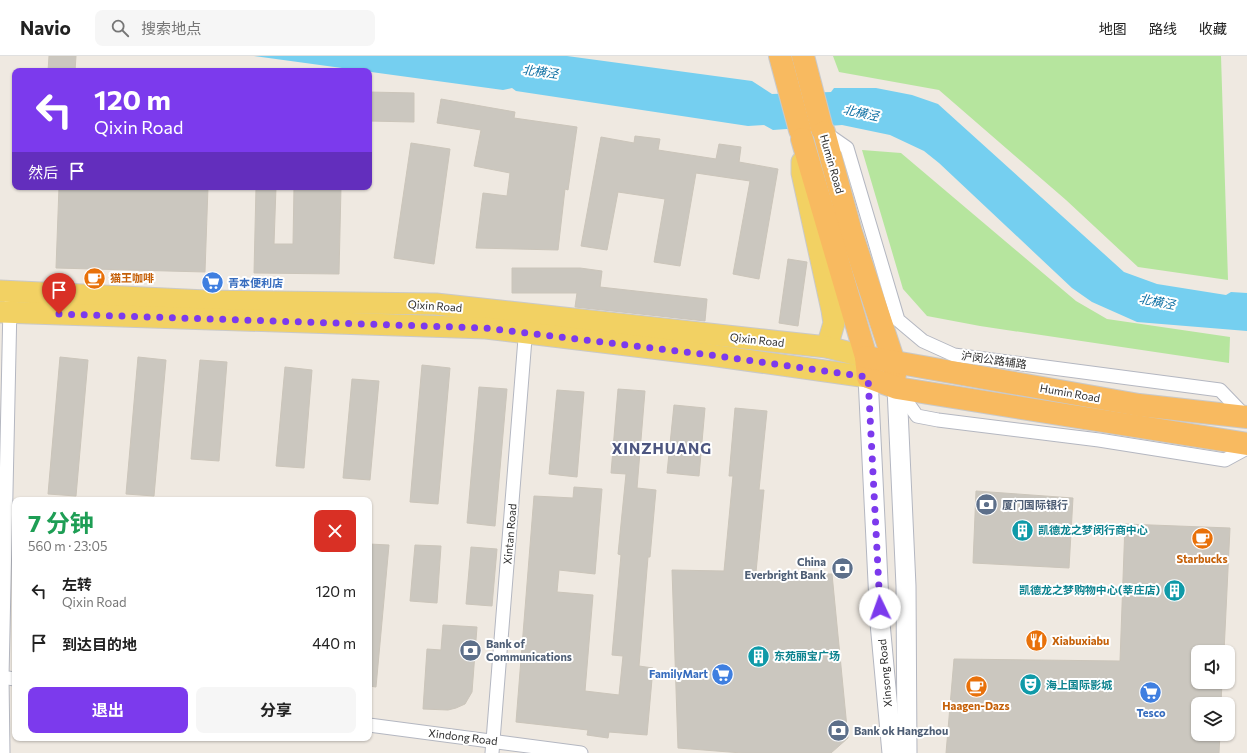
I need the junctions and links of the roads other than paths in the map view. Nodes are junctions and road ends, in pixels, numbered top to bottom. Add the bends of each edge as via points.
1 (805, 60) edge
2 (782, 61) edge
3 (823, 131) junction
4 (801, 134) junction
5 (5, 291) edge
6 (5, 312) edge
7 (526, 324) junction
8 (827, 347) junction
9 (894, 362) junction
10 (867, 367) junction
11 (897, 388) junction
12 (1247, 417) edge
13 (1247, 444) edge
14 (1247, 448) edge
15 (1, 677) edge
16 (12, 679) edge
17 (372, 726) edge
18 (492, 747) edge
19 (3, 753) edge
20 (581, 753) edge
21 (892, 753) edge
22 (908, 753) edge

1 - 3 highway, Humin Road
2 - 4 highway, Humin Road
3 - 9 highway, Humin Road via 851,232
3 - 12 street, 沪闵公路辅路 via 847,148 898,320 923,341 954,355 1220,390
4 - 8 main road via 802,173 834,323
4 - 10 highway, Humin Road
5 - 6 street
5 - 7 main road, Qixin Road via 206,301 436,304
6 - 7 main road, Qixin Road via 486,328
6 - 15 street
7 - 8 main road, Qixin Road
7 - 10 main road, Qixin Road via 710,355
7 - 18 street, Xintan Road
8 - 10 main road, Qixin Road
9 - 10 highway, Humin Road
9 - 11 highway, Humin Road
9 - 12 highway, Humin Road via 1139,405
10 - 11 highway, Humin Road
10 - 21 main road, Xinsong Road via 880,624
11 - 13 highway, Humin Road
11 - 14 street via 917,416 938,420 1099,440 1225,460
11 - 22 main road, Xinsong Road via 906,586
15 - 16 street
15 - 19 street
17 - 18 street, Xindong Road
18 - 20 street, Xindong Road

